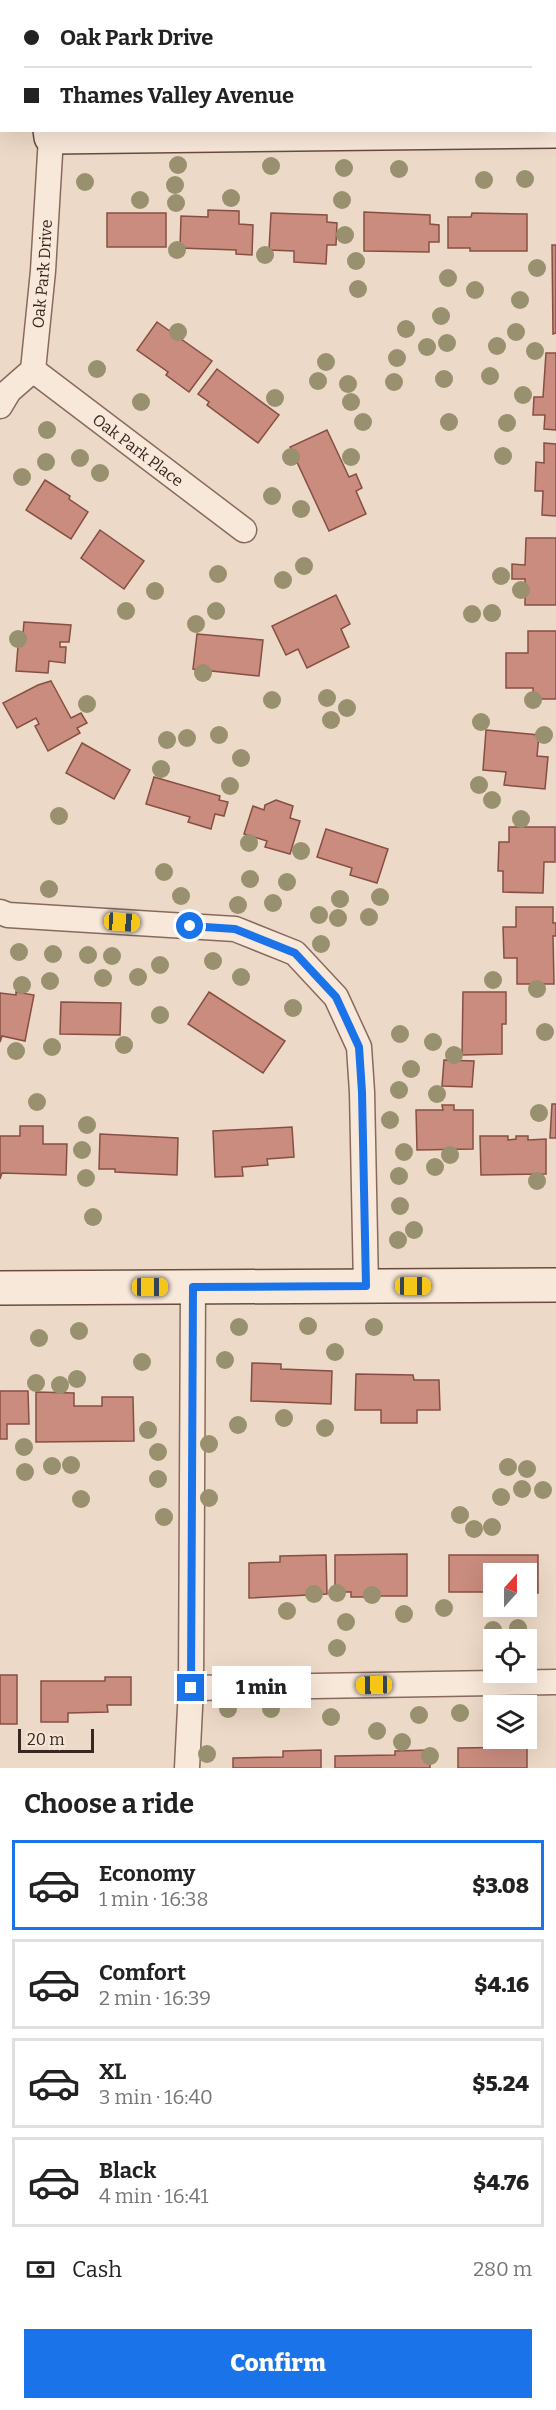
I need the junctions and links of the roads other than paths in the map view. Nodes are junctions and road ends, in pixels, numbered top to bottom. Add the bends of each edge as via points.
1 (387, 132) edge
2 (50, 134) edge
3 (33, 370) junction
4 (0, 406) edge
5 (244, 530) dead end
6 (0, 912) edge
7 (556, 1285) edge
8 (366, 1286) junction
9 (193, 1287) junction
10 (0, 1288) edge
11 (556, 1682) edge
12 (191, 1688) junction
13 (187, 1768) edge

1 - 2 main road
2 - 3 street, Oak Park Drive
3 - 4 street via 9,391
3 - 5 street, Oak Park Place
6 - 8 street via 235,929 295,953 336,997 359,1047
7 - 8 main road
8 - 9 main road
9 - 10 main road
9 - 12 street
11 - 12 street
12 - 13 street

